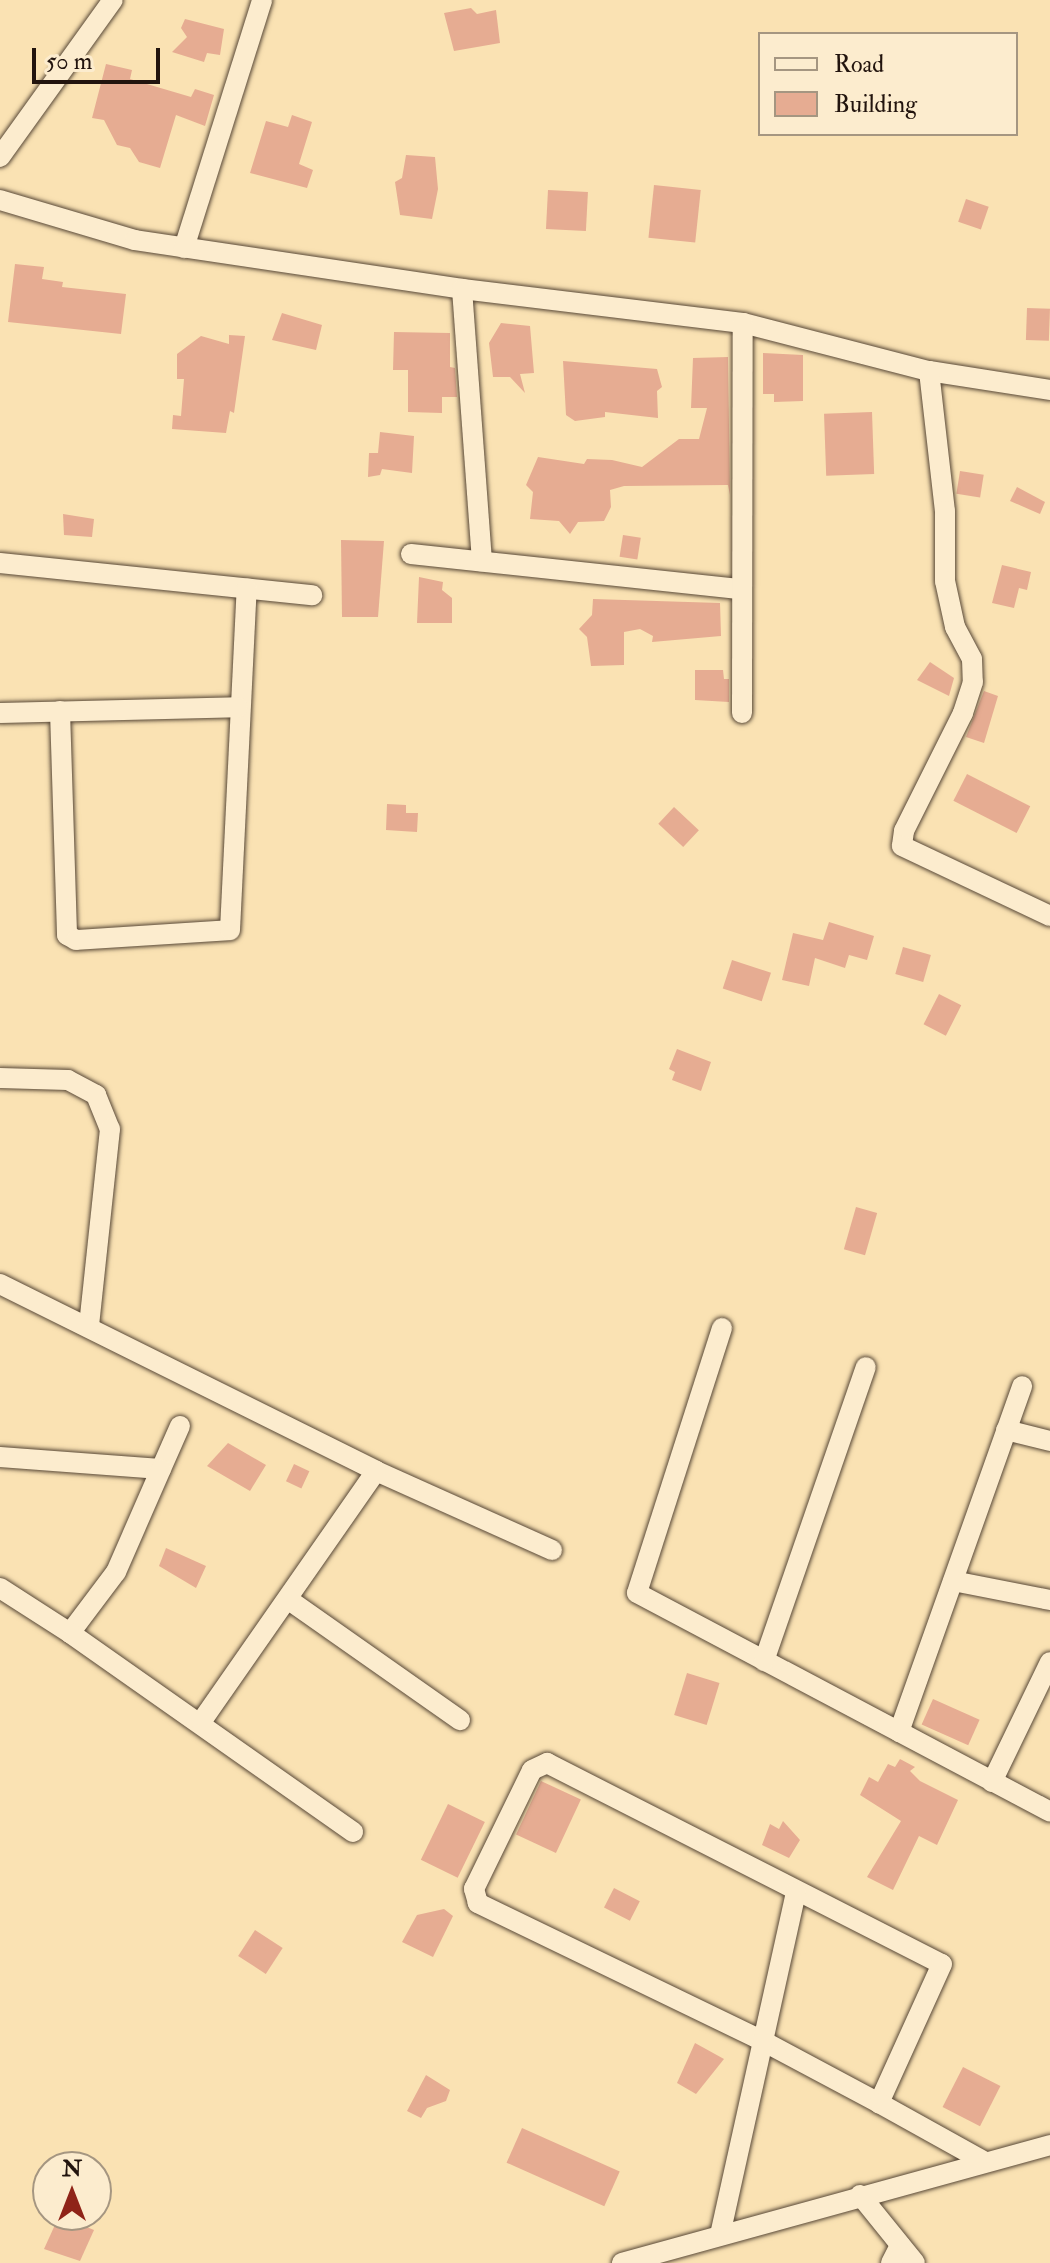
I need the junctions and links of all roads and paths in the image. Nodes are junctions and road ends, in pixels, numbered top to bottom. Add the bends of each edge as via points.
1 (113, 0) edge
2 (262, 0) edge
3 (0, 157) edge
4 (0, 200) edge
5 (184, 248) junction
6 (462, 289) junction
7 (743, 323) junction
8 (929, 371) junction
9 (1050, 390) edge
10 (411, 554) dead end
11 (482, 561) junction
12 (0, 563) edge
13 (247, 588) junction
14 (741, 589) junction
15 (312, 595) dead end
16 (238, 707) junction
17 (60, 711) junction
18 (0, 713) edge
19 (742, 713) dead end
20 (1050, 916) edge
21 (0, 1078) edge
22 (0, 1284) edge
23 (89, 1327) junction
24 (722, 1328) dead end
25 (866, 1367) dead end
26 (1022, 1386) dead end
27 (180, 1426) dead end
28 (1006, 1430) junction
29 (1050, 1441) edge
30 (0, 1457) edge
31 (161, 1469) junction
32 (376, 1471) junction
33 (552, 1550) dead end
34 (953, 1581) junction
35 (0, 1588) edge
36 (289, 1600) junction
37 (1050, 1600) edge
38 (70, 1633) junction
39 (764, 1661) junction
40 (1050, 1662) edge
41 (460, 1720) dead end
42 (201, 1722) junction
43 (899, 1732) junction
44 (992, 1782) junction
45 (1050, 1812) edge
46 (353, 1832) dead end
47 (796, 1892) junction
48 (763, 2041) junction
49 (879, 2103) junction
50 (1050, 2145) edge
51 (985, 2162) junction
52 (860, 2195) junction
53 (720, 2235) junction
54 (896, 2254) edge
55 (622, 2263) edge
56 (915, 2263) edge

1 - 3 street
2 - 5 street
4 - 5 street via 95,231
5 - 6 street
6 - 7 street
6 - 11 street
7 - 8 street
7 - 14 street
8 - 9 street
8 - 20 street via 945,511 945,581 955,627 972,659 973,682 904,831 902,846
10 - 11 street
11 - 14 street
12 - 13 street
13 - 15 street
13 - 16 street
14 - 19 street
16 - 17 street
16 - 17 street via 230,930 76,940 67,935 64,924
17 - 18 street
21 - 23 street via 68,1080 96,1095 110,1129
22 - 23 street
23 - 32 street
24 - 39 street via 637,1593
25 - 39 street
26 - 28 street
27 - 31 street
28 - 29 street
28 - 34 street
30 - 31 street
31 - 38 street via 116,1572
32 - 33 street
32 - 36 street
34 - 37 street
34 - 43 street
35 - 38 street
36 - 41 street
36 - 42 street
38 - 42 street
39 - 43 street
40 - 44 street
42 - 46 street
43 - 44 street
44 - 45 street
47 - 48 street
47 - 48 street via 547,1763 532,1770 474,1889 478,1903
47 - 49 street via 942,1964
48 - 49 street
48 - 53 street
49 - 51 street
50 - 51 street
51 - 52 street
52 - 53 street
52 - 54 street
53 - 55 street
54 - 56 street

